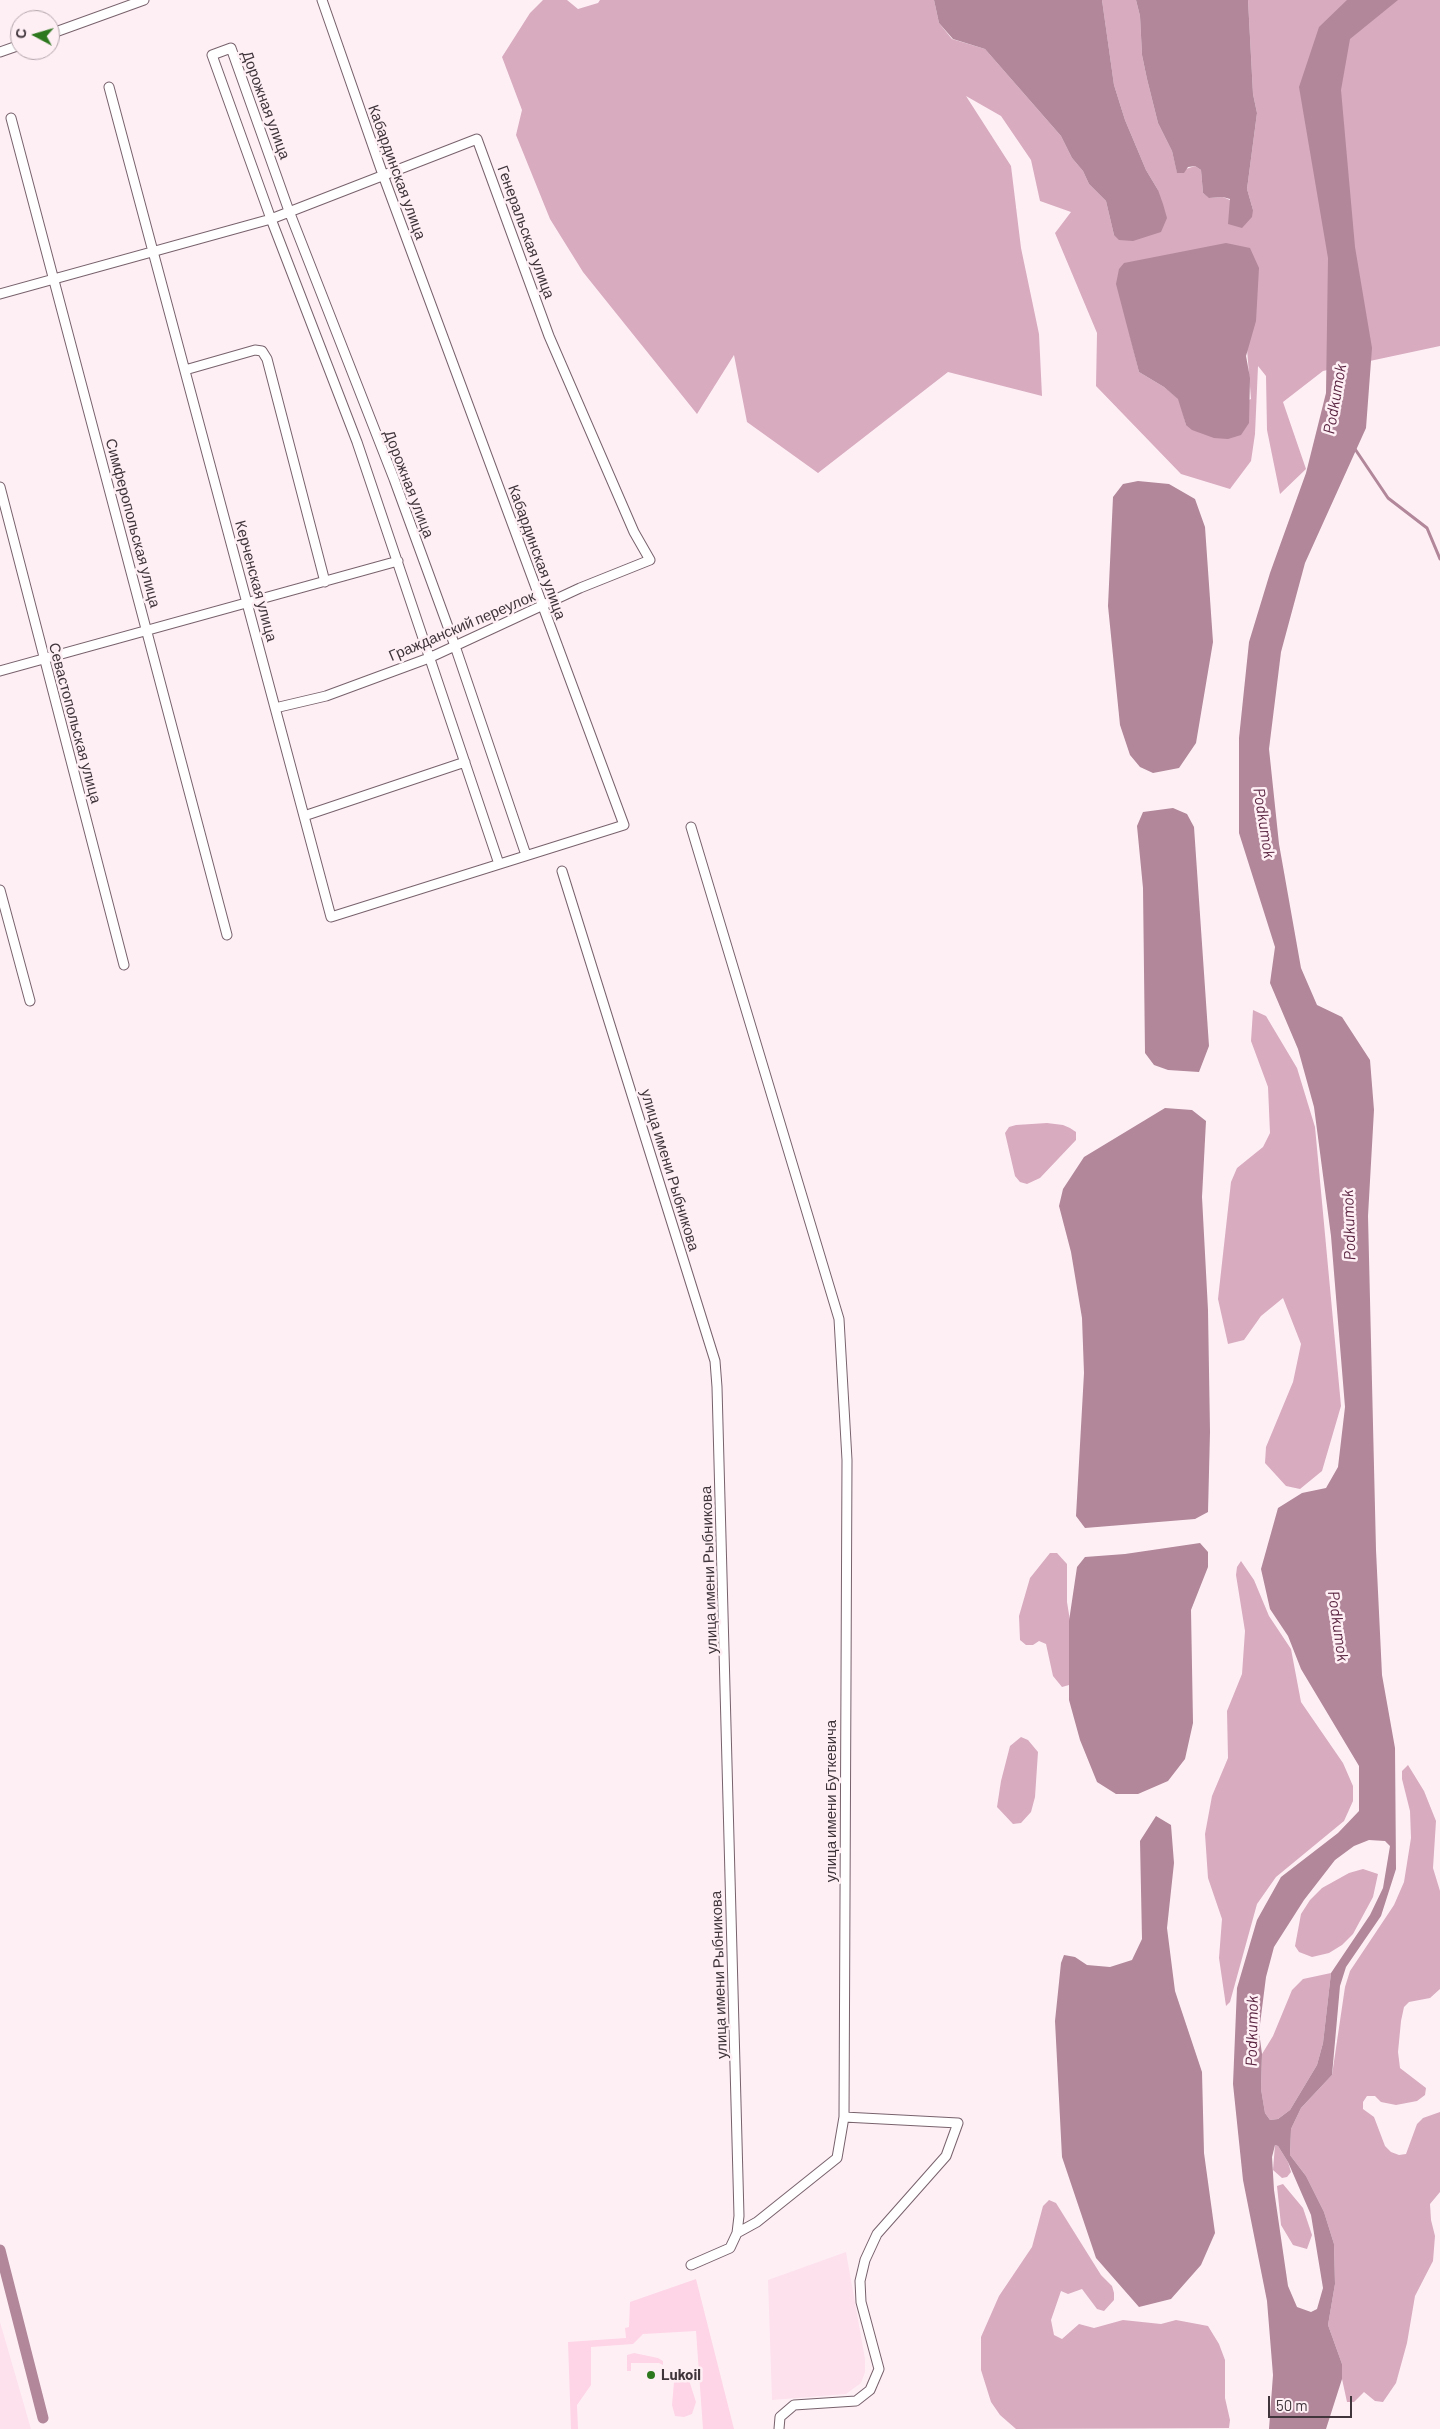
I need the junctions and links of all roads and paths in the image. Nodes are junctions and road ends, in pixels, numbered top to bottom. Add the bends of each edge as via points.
1 (144, 0) edge
2 (322, 0) edge
3 (60, 30) edge
4 (109, 87) dead end
5 (11, 118) dead end
6 (382, 175) junction
7 (290, 211) junction
8 (271, 218) junction
9 (153, 252) junction
10 (54, 280) junction
11 (0, 294) edge
12 (550, 336) joint
13 (185, 370) junction
14 (0, 487) edge
15 (398, 561) junction
16 (325, 582) junction
17 (248, 602) junction
18 (543, 606) junction
19 (147, 630) junction
20 (455, 646) junction
21 (429, 658) junction
22 (45, 659) junction
23 (0, 671) edge
24 (275, 708) junction
25 (465, 762) junction
26 (304, 816) junction
27 (690, 827) dead end
28 (526, 855) junction
29 (499, 864) junction
30 (562, 870) dead end
31 (0, 890) edge
32 (331, 917) joint
33 (228, 935) dead end
34 (124, 965) dead end
35 (30, 1001) dead end
36 (844, 2117) junction
37 (738, 2234) junction
38 (691, 2265) dead end
39 (779, 2429) edge

1 - 3 street
2 - 6 street, Кабардинская улица
4 - 9 street, Керченская улица
5 - 10 street, Симферопольская улица
6 - 7 street
6 - 12 street, Генеральская улица via 477,139
6 - 18 street, Кабардинская улица
7 - 8 street
7 - 8 street, Дорожная улица via 231,48 212,55
7 - 20 street, Дорожная улица
8 - 9 street
8 - 15 street, Дорожная улица via 357,442
9 - 10 street
9 - 13 street, Керченская улица
10 - 11 street
10 - 19 street, Симферопольская улица
12 - 18 street, Гражданский переулок via 634,532 650,560
13 - 16 street via 255,350 262,352 267,359
13 - 17 street, Керченская улица
14 - 22 street, Севастопольская улица
15 - 16 street
15 - 21 street, Дорожная улица
16 - 17 street
17 - 19 street
17 - 24 street, Керченская улица
18 - 20 street, Гражданский переулок
18 - 28 street, Кабардинская улица via 624,825
19 - 22 street
19 - 33 street, Симферопольская улица
20 - 21 street, Гражданский переулок
20 - 28 street, Дорожная улица
21 - 24 street, Гражданский переулок via 326,696
21 - 25 street, Дорожная улица
22 - 23 street
22 - 34 street, Севастопольская улица
24 - 26 street, Керченская улица
25 - 26 street
25 - 29 street, Дорожная улица
26 - 32 street, Керченская улица
27 - 36 street, улица имени Буткевича via 839,1319 847,1460
28 - 29 street, Кабардинская улица
29 - 32 street, Кабардинская улица
30 - 37 street, улица имени Рыбникова via 714,1361 718,1407
31 - 35 street
36 - 37 street, улица имени Буткевича via 837,2158
36 - 39 street via 958,2123 946,2156 877,2234 865,2260 860,2281 862,2302 879,2369 870,2390 856,2401 794,2405 780,2417
37 - 38 street via 730,2248

